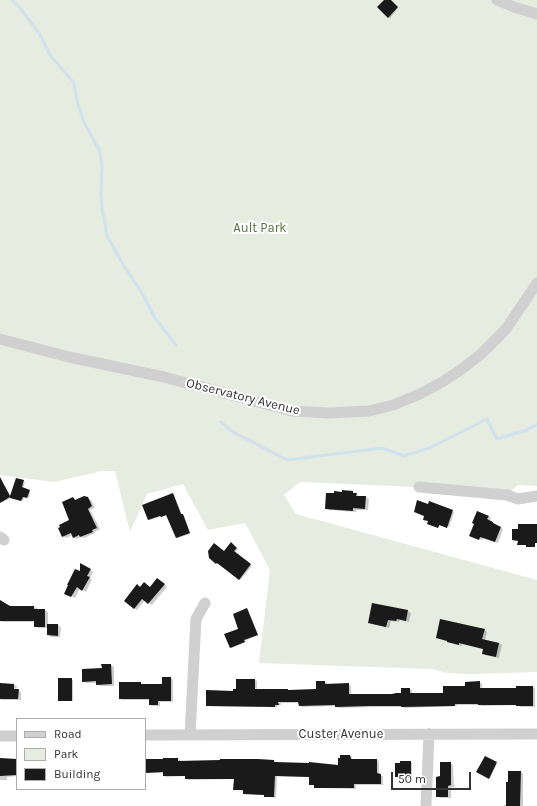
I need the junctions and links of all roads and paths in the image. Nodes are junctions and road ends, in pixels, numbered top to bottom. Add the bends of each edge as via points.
1 (497, 0) edge
2 (537, 14) edge
3 (537, 284) edge
4 (0, 339) edge
5 (419, 487) dead end
6 (537, 496) edge
7 (205, 603) dead end
8 (429, 734) junction
9 (537, 734) edge
10 (146, 735) edge
11 (190, 735) junction
12 (0, 736) edge
13 (16, 736) edge
14 (426, 806) edge

1 - 2 street
3 - 4 street, Observatory Avenue via 506,329 462,369 420,394 369,411 292,411 164,377
5 - 6 street via 507,495 518,499
7 - 11 street via 196,619
8 - 9 street, Custer Avenue
8 - 11 street, Custer Avenue
8 - 14 street
10 - 11 street, Custer Avenue
12 - 13 street

